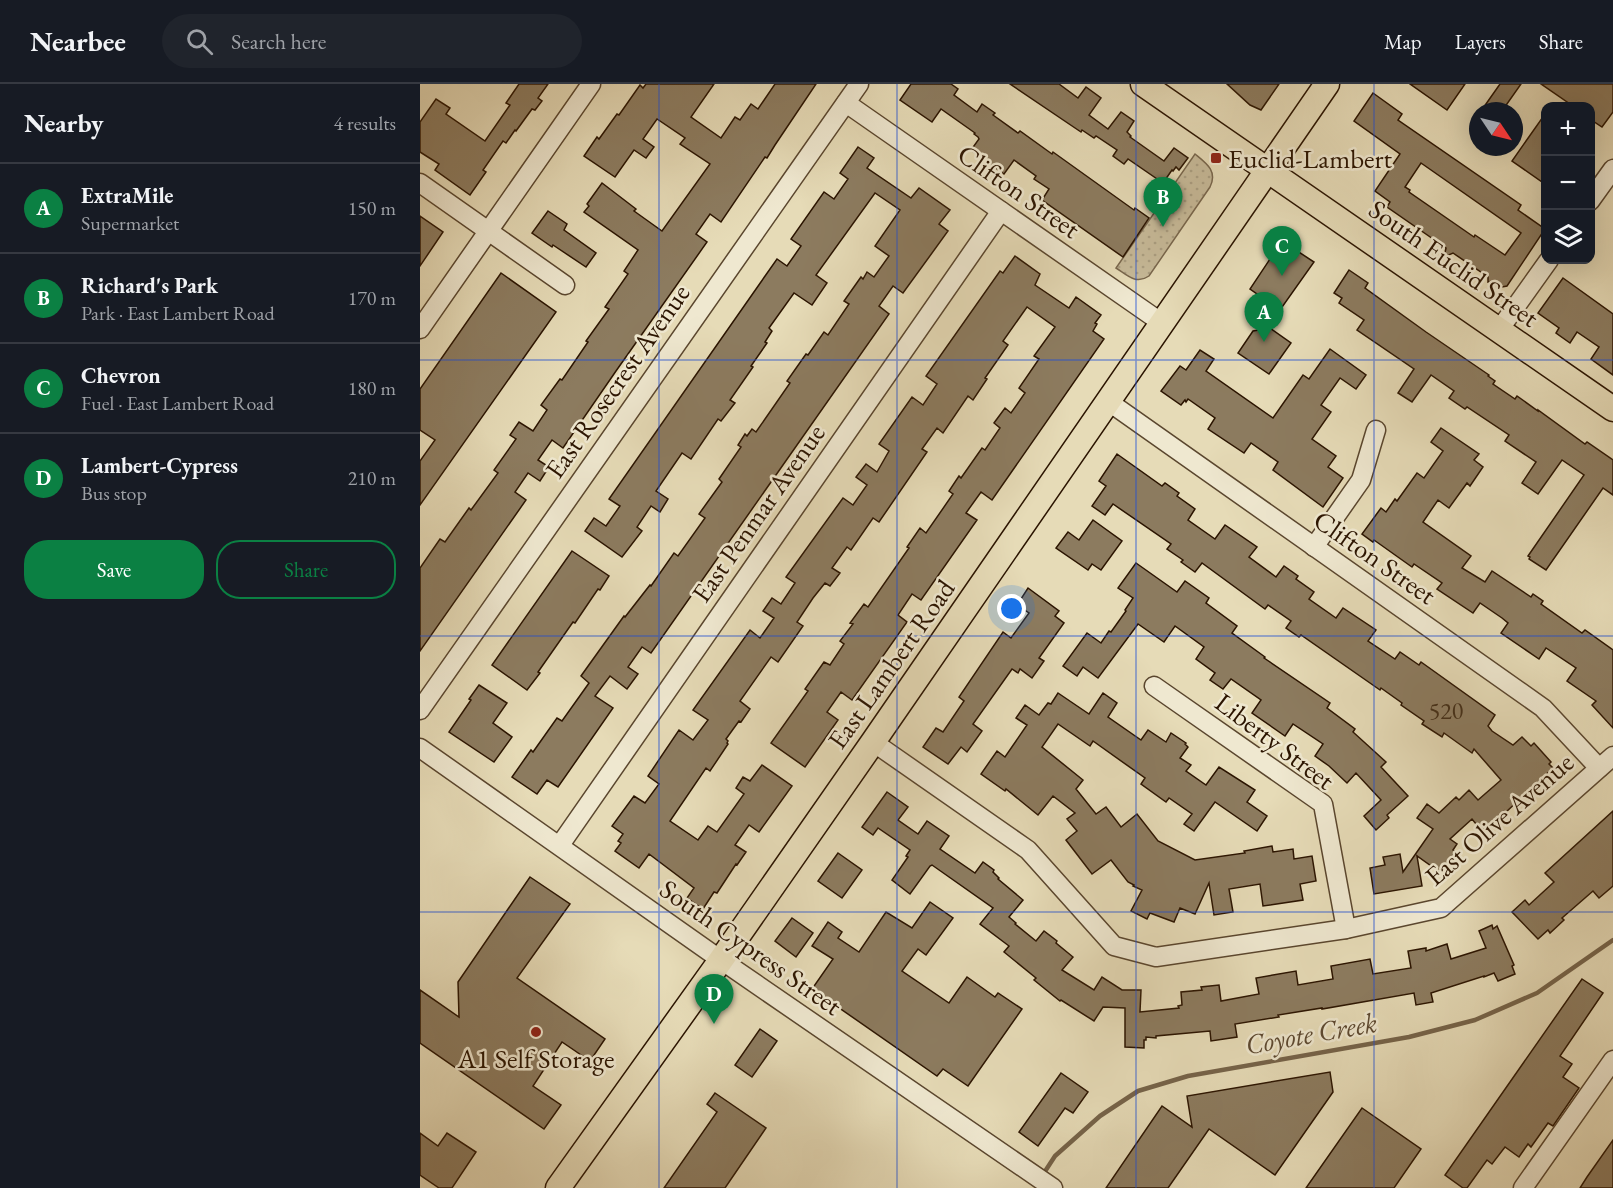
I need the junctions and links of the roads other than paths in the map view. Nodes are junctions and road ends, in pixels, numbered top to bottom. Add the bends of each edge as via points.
1 (591, 84) edge
2 (859, 84) edge
3 (1143, 84) edge
4 (1327, 84) edge
5 (846, 103) junction
6 (1613, 169) edge
7 (1268, 170) junction
8 (420, 183) edge
9 (1595, 194) edge
10 (1001, 211) junction
11 (488, 231) junction
12 (1546, 264) edge
13 (565, 285) dead end
14 (1162, 323) junction
15 (420, 329) edge
16 (1499, 330) junction
17 (1109, 402) junction
18 (1613, 410) edge
19 (1376, 430) dead end
20 (1314, 547) junction
21 (1154, 686) dead end
22 (420, 710) edge
23 (873, 742) junction
24 (420, 748) edge
25 (1613, 756) edge
26 (1599, 768) junction
27 (560, 845) junction
28 (1347, 929) junction
29 (721, 960) junction
30 (1613, 1060) edge
31 (1052, 1187) edge
32 (558, 1188) edge
33 (1523, 1188) edge

1 - 11 street
2 - 5 street, East Rosecrest Avenue
3 - 7 main road, South Euclid Street
4 - 7 main road, East Lambert Road
5 - 10 street, Clifton Street
5 - 22 street, East Rosecrest Avenue
6 - 9 street
7 - 14 main road, East Lambert Road
7 - 16 main road, South Euclid Street
8 - 11 street
10 - 14 street, Clifton Street
10 - 27 street, East Penmar Avenue
11 - 13 street
11 - 15 street
12 - 16 street
14 - 17 main road, East Lambert Road
16 - 18 main road, South Euclid Street
17 - 20 street, Clifton Street
17 - 23 main road, East Lambert Road
19 - 20 street via 1360,480
20 - 26 street, Clifton Street via 1543,708
21 - 28 street, Liberty Street via 1323,804
23 - 28 street, East Olive Avenue via 1028,850 1114,945 1156,957
23 - 29 main road, East Lambert Road
24 - 27 street, South Cypress Street
25 - 26 street, East Olive Avenue
26 - 28 street, East Olive Avenue via 1441,908
27 - 29 street, South Cypress Street
29 - 31 street, South Cypress Street
29 - 32 main road, East Lambert Road
30 - 33 street

